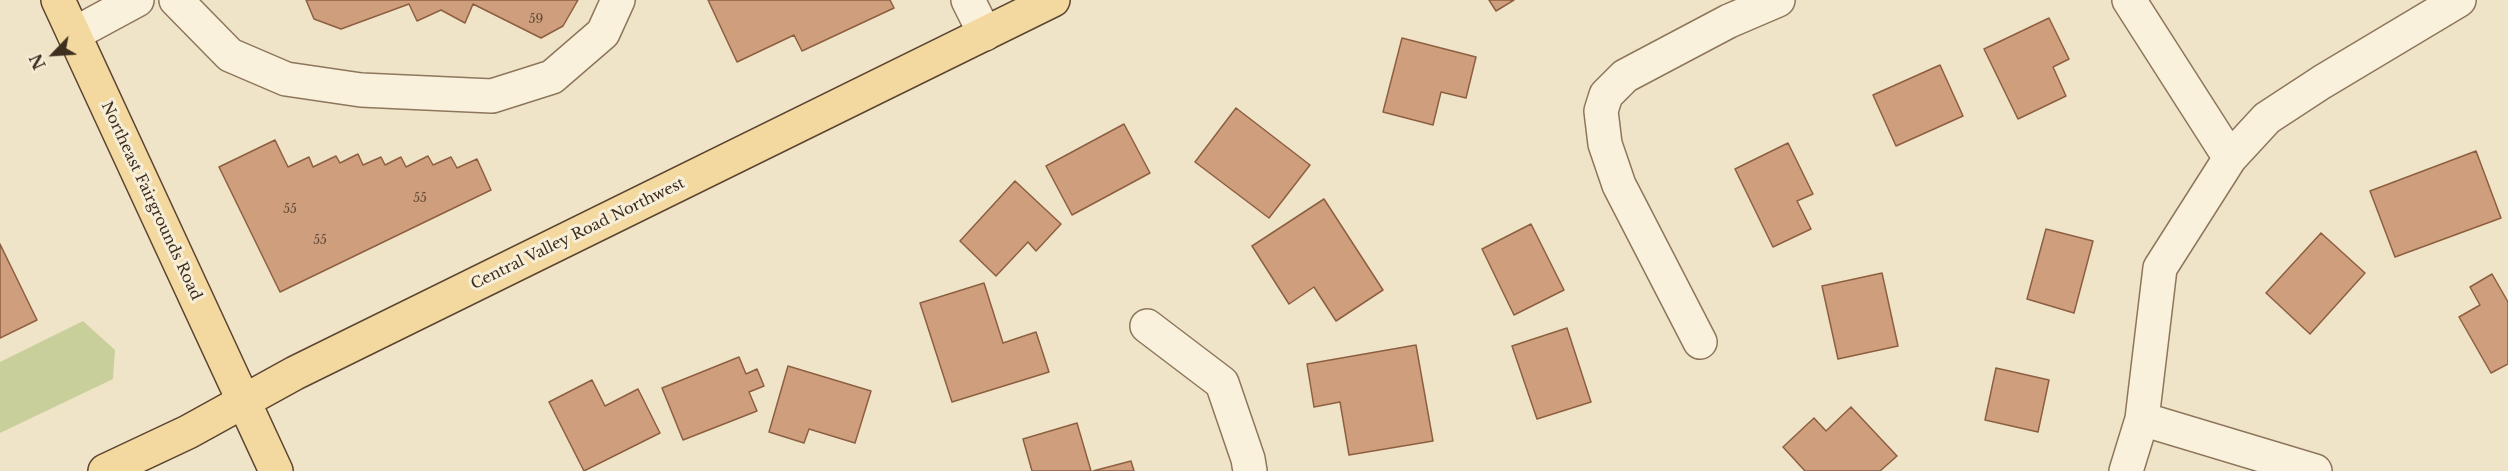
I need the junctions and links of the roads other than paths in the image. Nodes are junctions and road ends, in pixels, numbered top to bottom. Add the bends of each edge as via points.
1 (58, 0) edge
2 (137, 0) edge
3 (176, 0) edge
4 (618, 0) edge
5 (968, 0) edge
6 (1053, 0) edge
7 (1778, 0) edge
8 (2129, 0) edge
9 (2460, 0) edge
10 (74, 34) junction
11 (985, 34) junction
12 (2230, 158) junction
13 (1147, 326) dead end
14 (1700, 342) dead end
15 (245, 401) junction
16 (2142, 419) junction
17 (105, 471) edge
18 (276, 471) edge
19 (1250, 471) edge
20 (2126, 471) edge
21 (2315, 471) edge

1 - 10 main road, Northeast Fairgrounds Road
2 - 10 street
3 - 4 street via 230,55 286,80 361,90 492,96 552,77 603,33
5 - 11 street
6 - 11 main road, Central Valley Road Northwest
7 - 14 street via 1624,76 1606,95 1601,111 1605,144 1619,185
8 - 12 street
9 - 12 street via 2267,118
10 - 15 main road, Northeast Fairgrounds Road
11 - 15 main road, Central Valley Road Northwest
12 - 16 street via 2160,268
13 - 19 street via 1222,383
15 - 17 main road, Central Valley Road Northwest
15 - 18 main road, Northeast Fairgrounds Road
16 - 20 street
16 - 21 street

